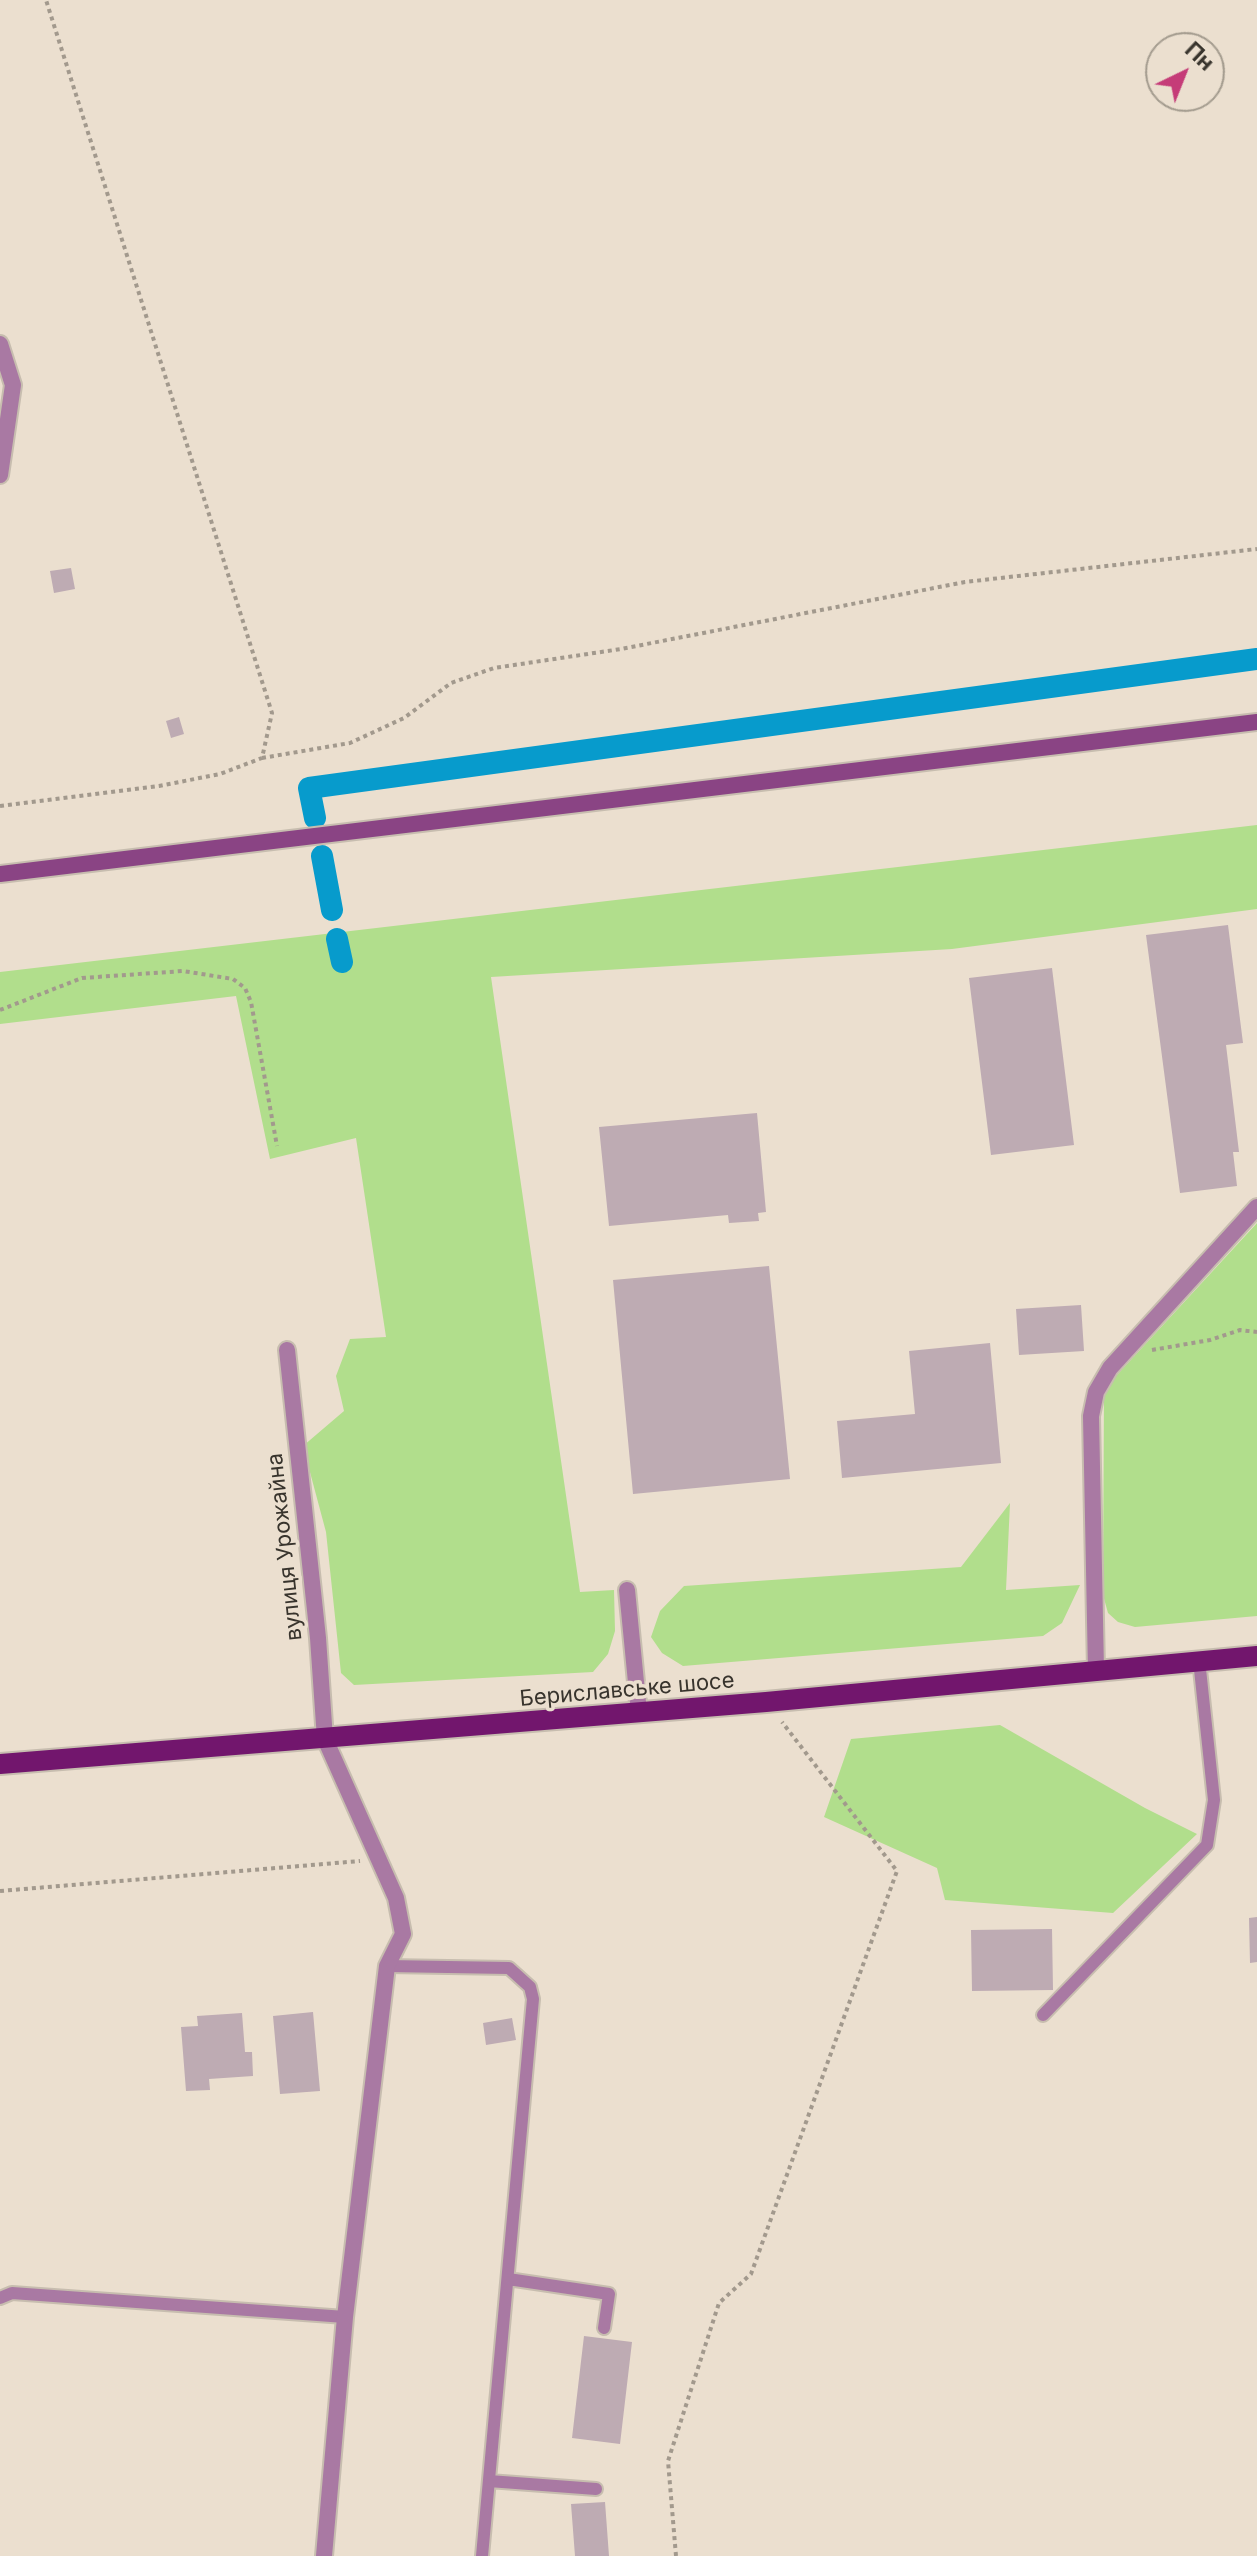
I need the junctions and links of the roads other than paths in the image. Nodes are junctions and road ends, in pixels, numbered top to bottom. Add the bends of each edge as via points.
1 (0, 344) edge
2 (0, 475) edge
3 (1257, 722) edge
4 (0, 874) edge
5 (1257, 1207) edge
6 (287, 1350) dead end
7 (627, 1590) dead end
8 (1257, 1656) edge
9 (1199, 1660) junction
10 (1096, 1671) junction
11 (639, 1713) junction
12 (325, 1739) junction
13 (0, 1764) edge
14 (387, 1966) junction
15 (1043, 2015) dead end
16 (508, 2279) junction
17 (0, 2298) edge
18 (345, 2317) junction
19 (604, 2328) dead end
20 (489, 2481) junction
21 (596, 2489) dead end
22 (324, 2556) edge
23 (482, 2556) edge

1 - 2 street via 13,385
3 - 4 street
5 - 10 street via 1122,1356 1096,1392 1091,1416
6 - 12 street, вулиця Урожайна
7 - 11 street
8 - 9 main road, Бериславське шосе
9 - 10 main road, Бериславське шосе
9 - 15 lane via 1214,1800 1207,1845
10 - 11 main road, Бериславське шосе
11 - 12 main road, Бериславське шосе
12 - 13 main road, Бериславське шосе
12 - 14 street via 396,1898 403,1934
14 - 16 lane via 490,1965 509,1968 530,1987 531,2029
14 - 18 street
16 - 19 lane via 609,2294
16 - 20 lane
17 - 18 lane via 12,2293
18 - 22 street
20 - 21 lane
20 - 23 lane

